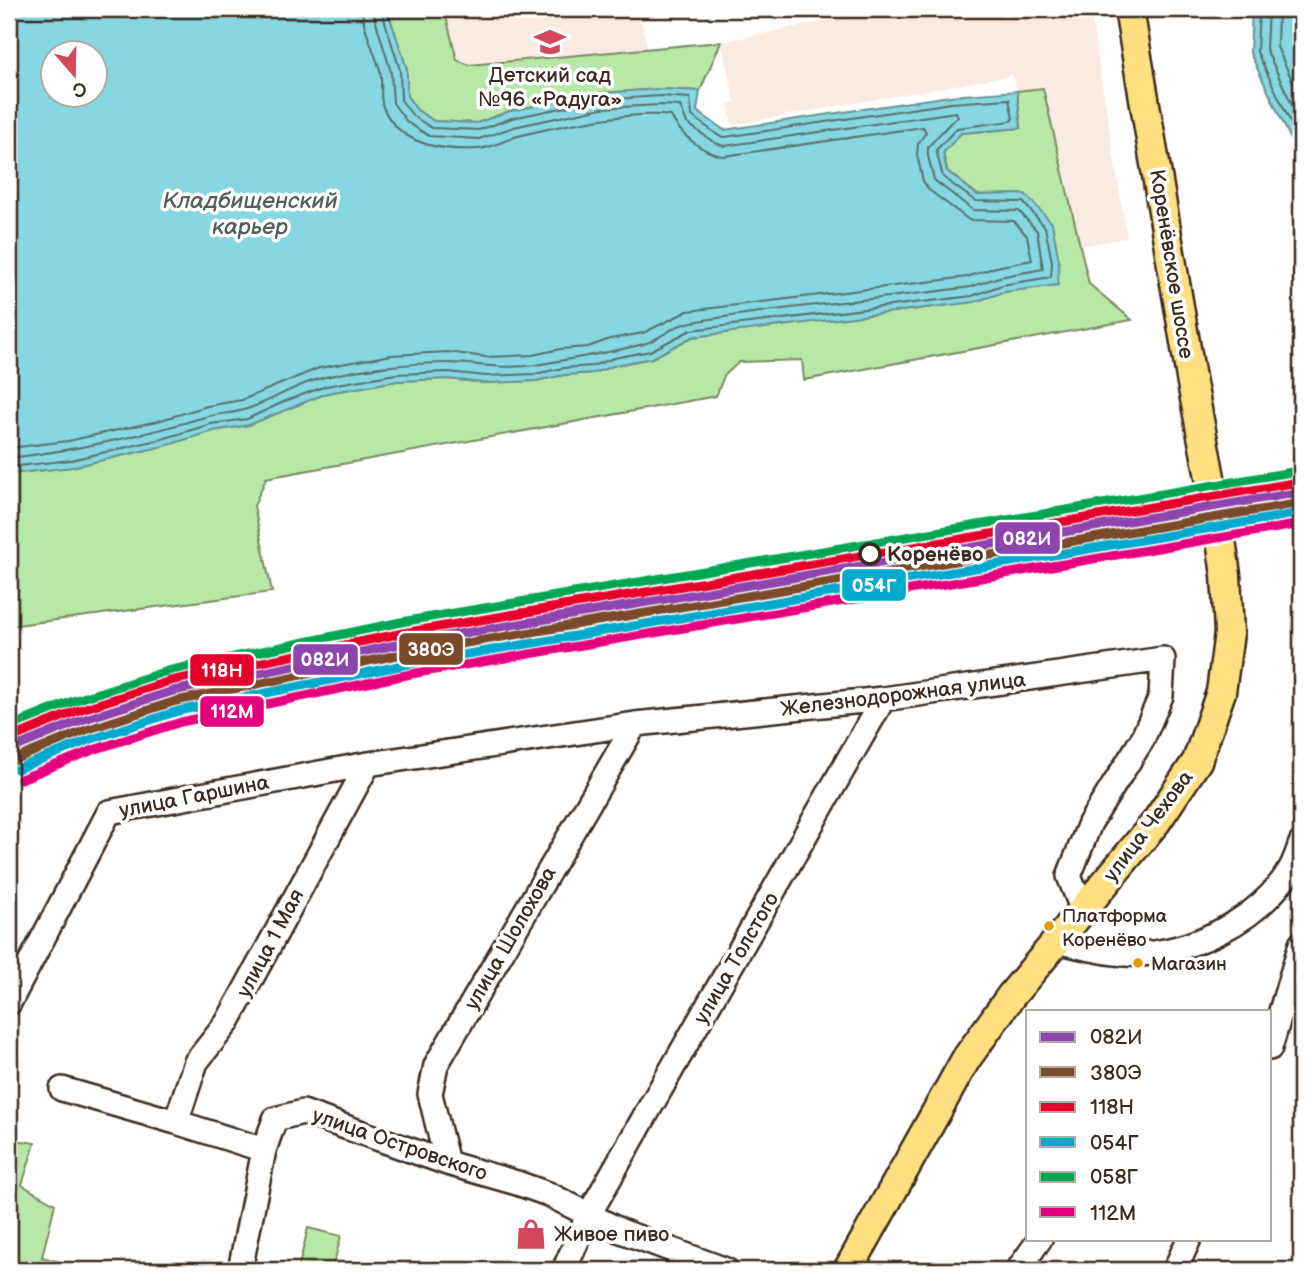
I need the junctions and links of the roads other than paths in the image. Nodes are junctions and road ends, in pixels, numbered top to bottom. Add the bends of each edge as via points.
1 (1129, 9) edge
2 (1218, 519) joint
3 (883, 699) junction
4 (635, 724) junction
5 (368, 764) junction
6 (1301, 844) edge
7 (1296, 875) edge
8 (1083, 911) junction
9 (1056, 941) junction
10 (1301, 944) edge
11 (9, 1003) edge
12 (1272, 1041) edge
13 (62, 1089) dead end
14 (176, 1122) junction
15 (264, 1150) junction
16 (447, 1163) junction
17 (589, 1216) junction
18 (1039, 1240) edge
19 (1189, 1240) edge
20 (240, 1270) edge
21 (564, 1270) edge
22 (726, 1270) edge
23 (848, 1270) edge
24 (1018, 1270) edge
25 (1175, 1270) edge

1 - 2 main road, Коренёвское шоссе
2 - 8 main road, улица Чехова via 1229,633 1221,692 1197,761 1156,822
3 - 4 street, Железнодорожная улица
3 - 8 street, Железнодорожная улица via 1163,659 1161,696 1142,740 1090,823 1069,876
3 - 17 street, улица Толстого
4 - 5 street, Железнодорожная улица
4 - 16 street, улица Шолохова via 436,1065 429,1094
5 - 11 street, улица Гаршина via 108,812
5 - 14 street, улица 1 Мая via 227,1023 196,1062
6 - 7 street
7 - 9 street via 1227,928 1195,944 1125,954
8 - 9 main road, улица Чехова
9 - 23 main road, улица Чехова via 966,1059
10 - 12 street
13 - 14 street
14 - 15 street
15 - 16 street, улица Островского via 275,1119 303,1112
15 - 20 street, улица Островского
16 - 17 street, улица Островского via 548,1194
17 - 21 street
17 - 22 street, улица Островского
18 - 24 street
19 - 25 street

